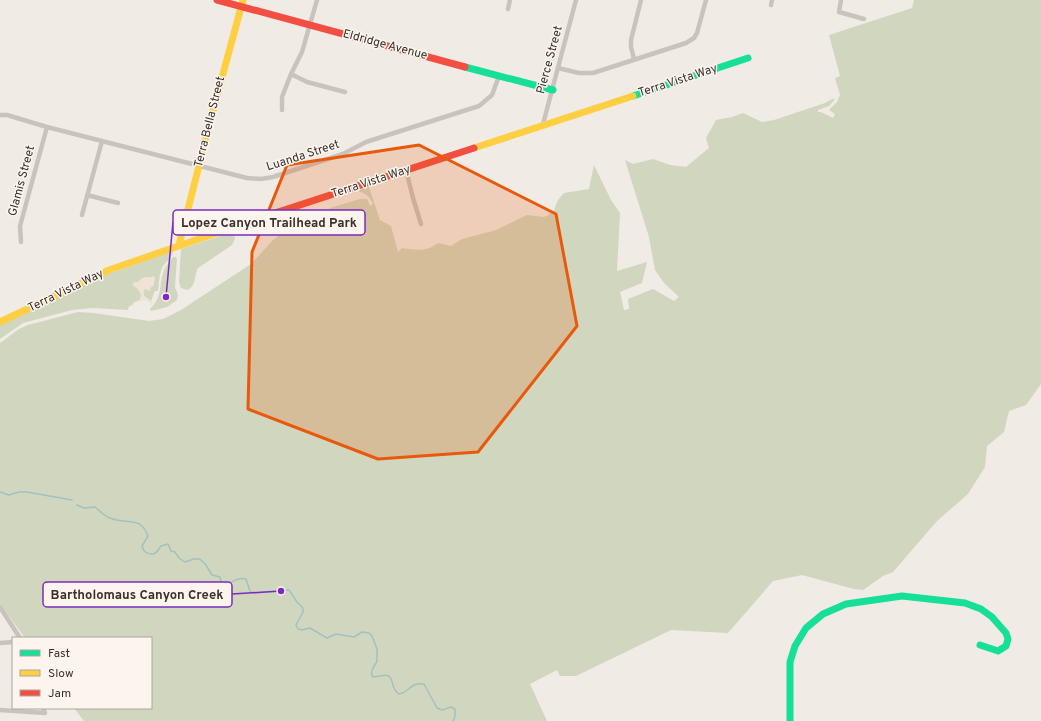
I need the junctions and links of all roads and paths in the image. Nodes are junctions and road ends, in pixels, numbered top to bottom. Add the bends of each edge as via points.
1 (217, 0) edge
2 (317, 0) edge
3 (510, 0) edge
4 (576, 0) edge
5 (641, 0) edge
6 (706, 0) edge
7 (841, 0) edge
8 (242, 3) edge
9 (508, 9) dead end
10 (864, 19) dead end
11 (310, 26) junction
12 (748, 58) dead end
13 (634, 59) junction
14 (558, 68) junction
15 (291, 74) junction
16 (499, 76) junction
17 (553, 90) junction
18 (345, 92) dead end
19 (282, 110) dead end
20 (0, 115) edge
21 (544, 124) junction
22 (47, 127) junction
23 (102, 141) junction
24 (199, 166) junction
25 (406, 170) junction
26 (87, 195) junction
27 (118, 203) dead end
28 (82, 215) dead end
29 (421, 224) dead end
30 (21, 242) dead end
31 (179, 245) junction
32 (0, 322) edge
33 (0, 607) edge
34 (19, 637) edge
35 (12, 642) edge
36 (0, 643) edge
37 (980, 645) dead end
38 (0, 710) edge
39 (44, 710) edge
40 (790, 721) edge

1 - 8 street, Eldridge Avenue
2 - 11 street
3 - 9 street
4 - 14 street, Pierce Street
5 - 13 street via 631,40
6 - 13 street via 694,38 686,43
7 - 10 street via 839,12
8 - 11 street, Eldridge Avenue
8 - 24 street, Terra Bella Street
11 - 15 street via 302,52
11 - 16 street, Eldridge Avenue
12 - 21 street, Terra Vista Way
13 - 14 street via 593,73
14 - 17 street, Pierce Street
15 - 18 street via 307,82
15 - 19 street via 282,97
16 - 17 street, Eldridge Avenue
16 - 24 street, Luanda Street via 492,95 479,106 366,142 342,154 273,177 247,178
17 - 21 street, Pierce Street
20 - 22 street, Luanda Street
21 - 25 street, Terra Vista Way
22 - 23 street, Luanda Street
22 - 30 street, Glamis Street via 20,226
23 - 24 street, Luanda Street
23 - 26 street
24 - 31 street, Terra Bella Street
25 - 29 street
25 - 31 street, Terra Vista Way
26 - 27 street
26 - 28 street
31 - 32 street, Terra Vista Way via 108,270
33 - 34 street
35 - 36 street
37 - 40 street via 998,651 1006,646 1008,639 992,617 981,609 965,603 902,596 846,604 823,614 806,628 795,646 790,662
38 - 39 street

